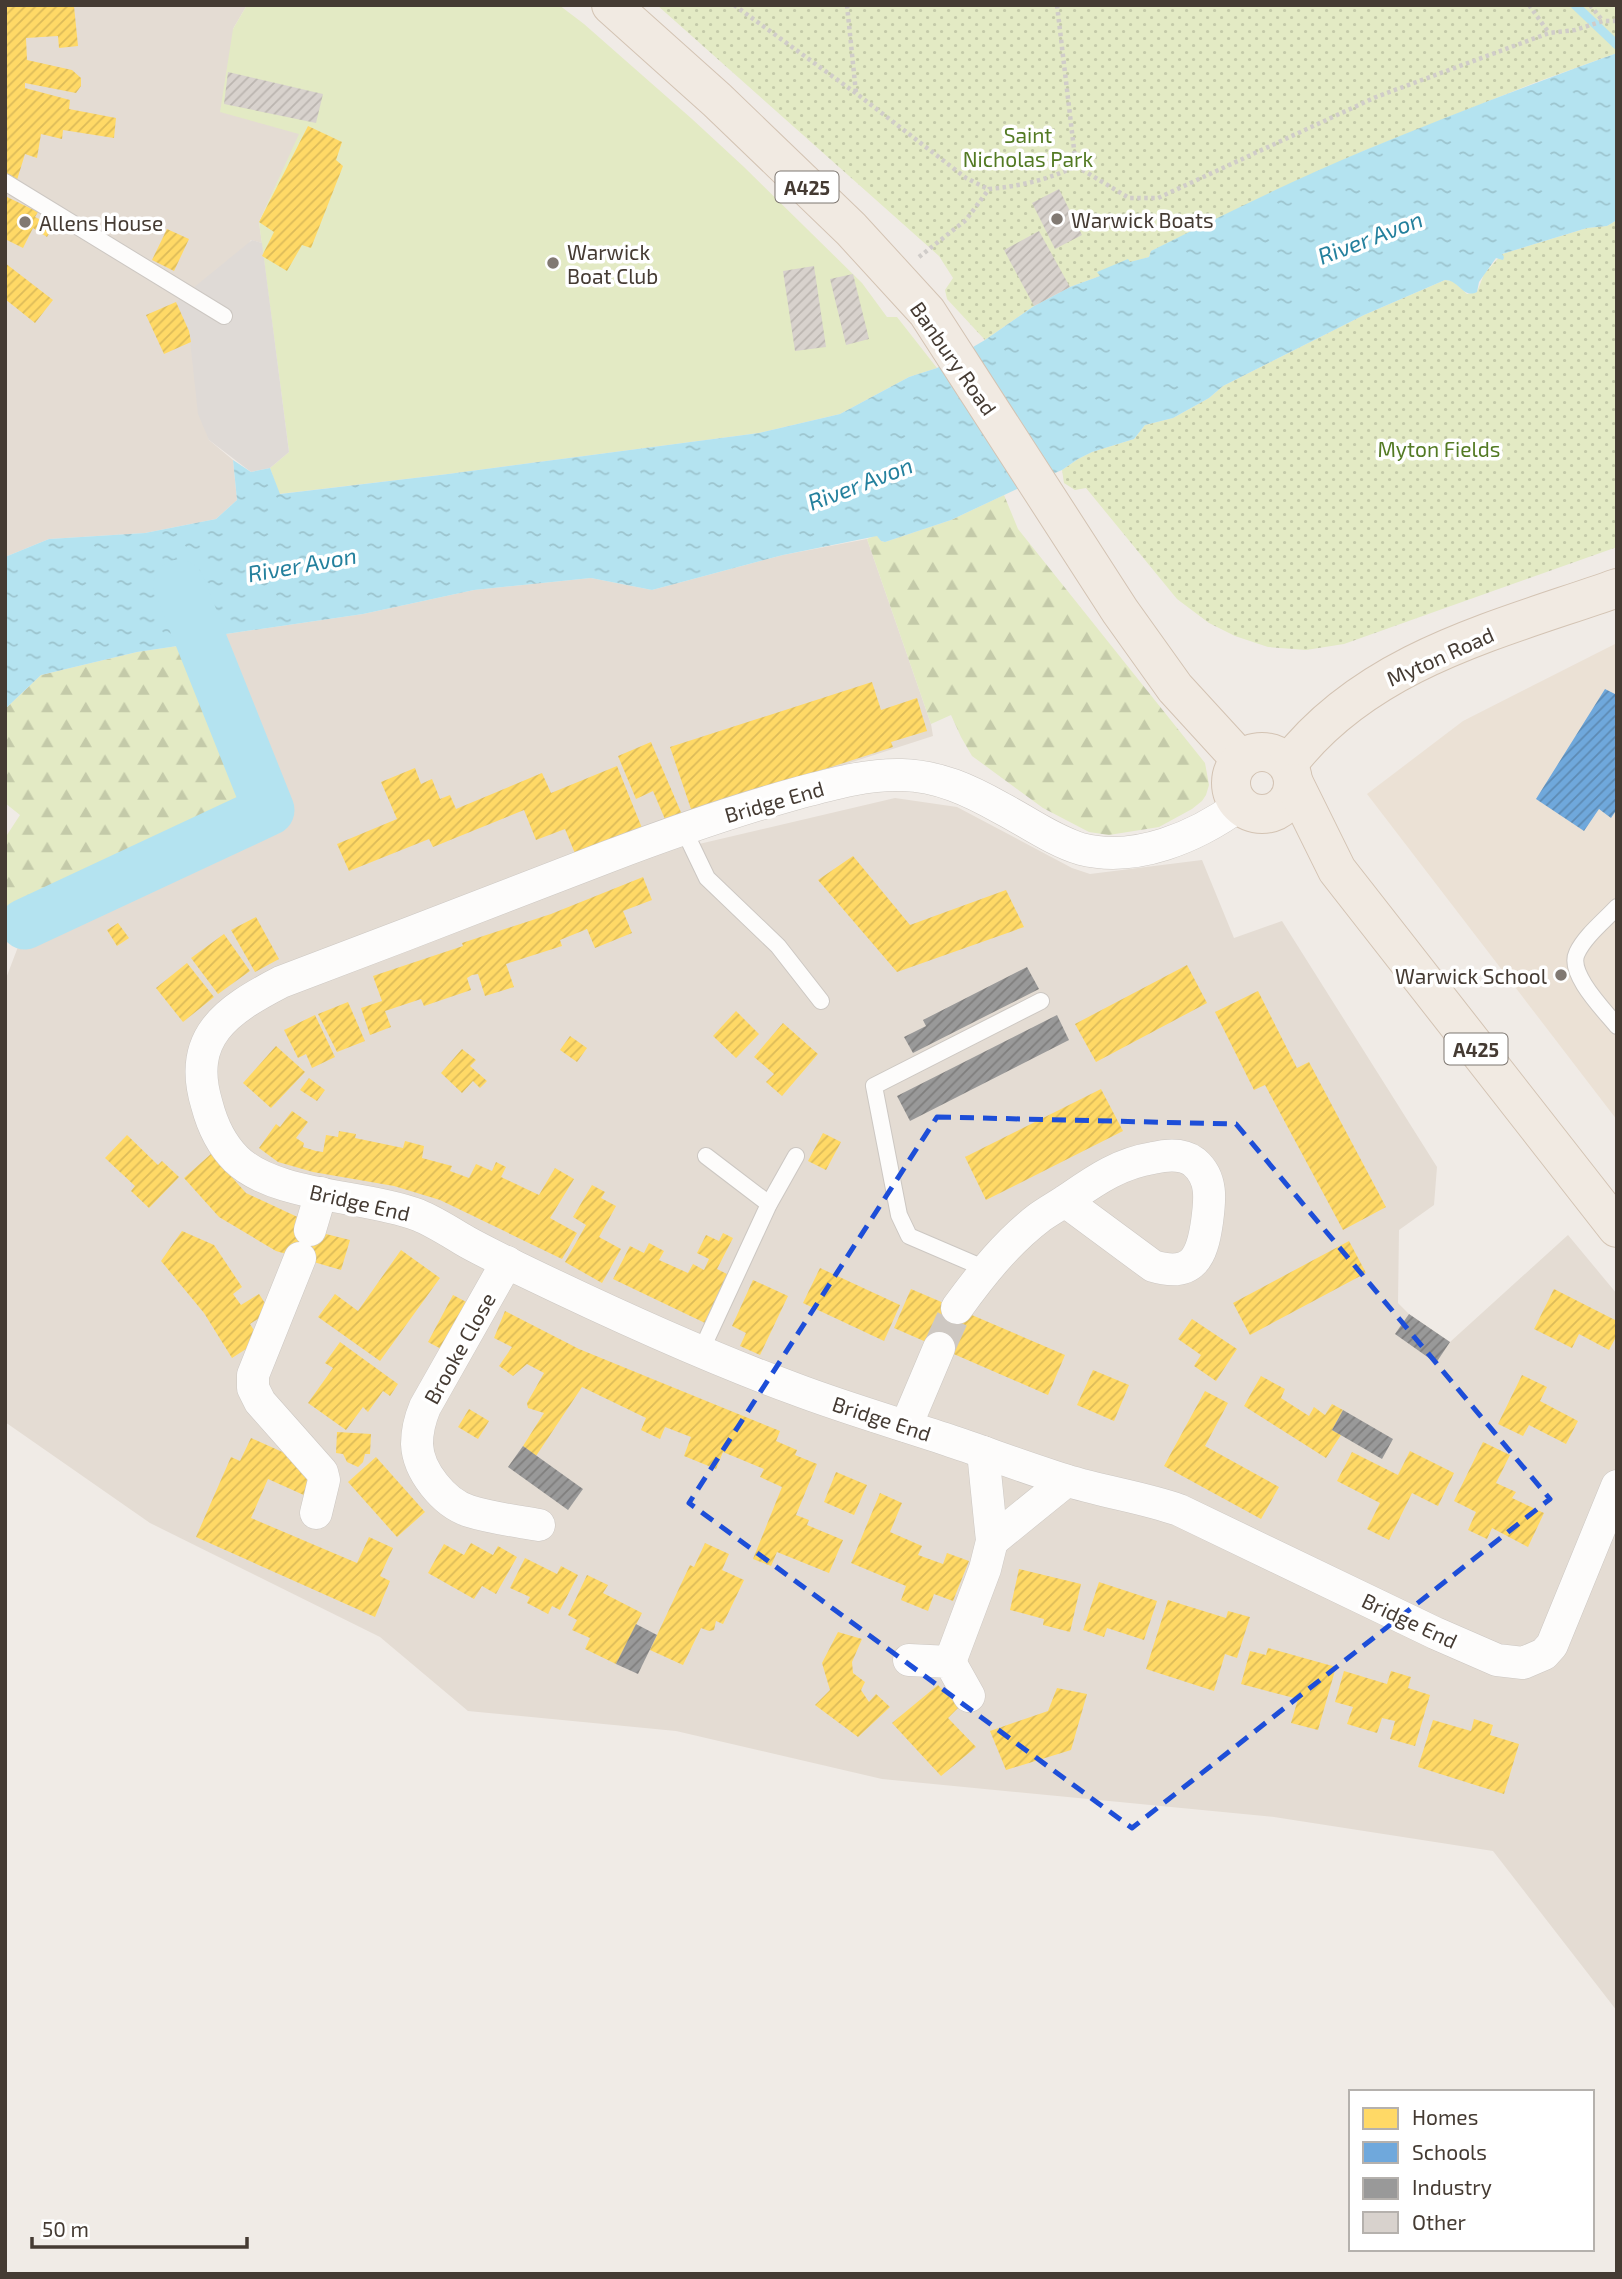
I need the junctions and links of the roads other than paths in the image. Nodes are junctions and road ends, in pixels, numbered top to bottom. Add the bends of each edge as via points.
1 (611, 5) edge
2 (5, 182) edge
3 (224, 316) dead end
4 (1617, 588) edge
5 (1241, 760) junction
6 (1291, 774) junction
7 (1252, 810) junction
8 (683, 828) junction
9 (1337, 870) junction
10 (1617, 908) edge
11 (821, 1001) dead end
12 (1041, 1001) dead end
13 (1617, 1026) edge
14 (706, 1156) dead end
15 (796, 1156) dead end
16 (321, 1193) junction
17 (1065, 1201) junction
18 (769, 1204) junction
19 (1617, 1228) edge
20 (507, 1262) junction
21 (986, 1269) junction
22 (957, 1308) tunnel mouth
23 (939, 1348) tunnel mouth
24 (701, 1351) junction
25 (906, 1426) junction
26 (983, 1452) junction
27 (1066, 1481) junction
28 (1617, 1486) edge
29 (316, 1513) dead end
30 (539, 1525) dead end
31 (992, 1541) junction
32 (909, 1660) dead end
33 (950, 1662) junction
34 (969, 1696) dead end

1 - 5 main road, Banbury Road / A425 via 841,220 927,312 1120,611 1175,688
2 - 3 lane
4 - 6 main road, Myton Road via 1454,645 1380,682 1314,732
5 - 6 main road via 1264,752 1281,758
5 - 7 main road via 1231,789
6 - 7 main road via 1289,802 1274,813
6 - 9 main road, A425
7 - 8 street, Bridge End via 1177,840 1130,852 1104,853 1058,839 957,785 902,775 838,783
7 - 9 main road, A425
8 - 11 lane via 707,878 778,946
8 - 16 street, Bridge End via 281,982 222,1020 205,1050 200,1074 209,1114 221,1139 238,1161 257,1174
9 - 19 main road, A425
10 - 13 lane via 1581,946 1574,960 1578,976
12 - 21 lane via 874,1086 899,1215 909,1236
14 - 18 lane
15 - 18 lane
16 - 20 street, Bridge End via 413,1213
16 - 29 street via 253,1375 260,1402 322,1472
17 - 17 street via 1116,1168 1167,1156 1193,1162 1204,1175 1211,1196 1202,1249 1186,1267 1171,1272 1153,1266
17 - 21 street via 1040,1217
18 - 24 lane
20 - 24 street, Bridge End
20 - 30 street, Brooke Close via 425,1407 417,1448 432,1482 454,1504 467,1511
21 - 22 street
23 - 25 street
24 - 25 street, Bridge End
25 - 26 street, Bridge End
26 - 27 street, Bridge End
26 - 31 street
27 - 28 street, Bridge End via 1179,1510 1435,1633 1497,1660 1522,1663 1544,1654 1552,1645
27 - 31 street
31 - 33 street
32 - 33 street
33 - 34 street

